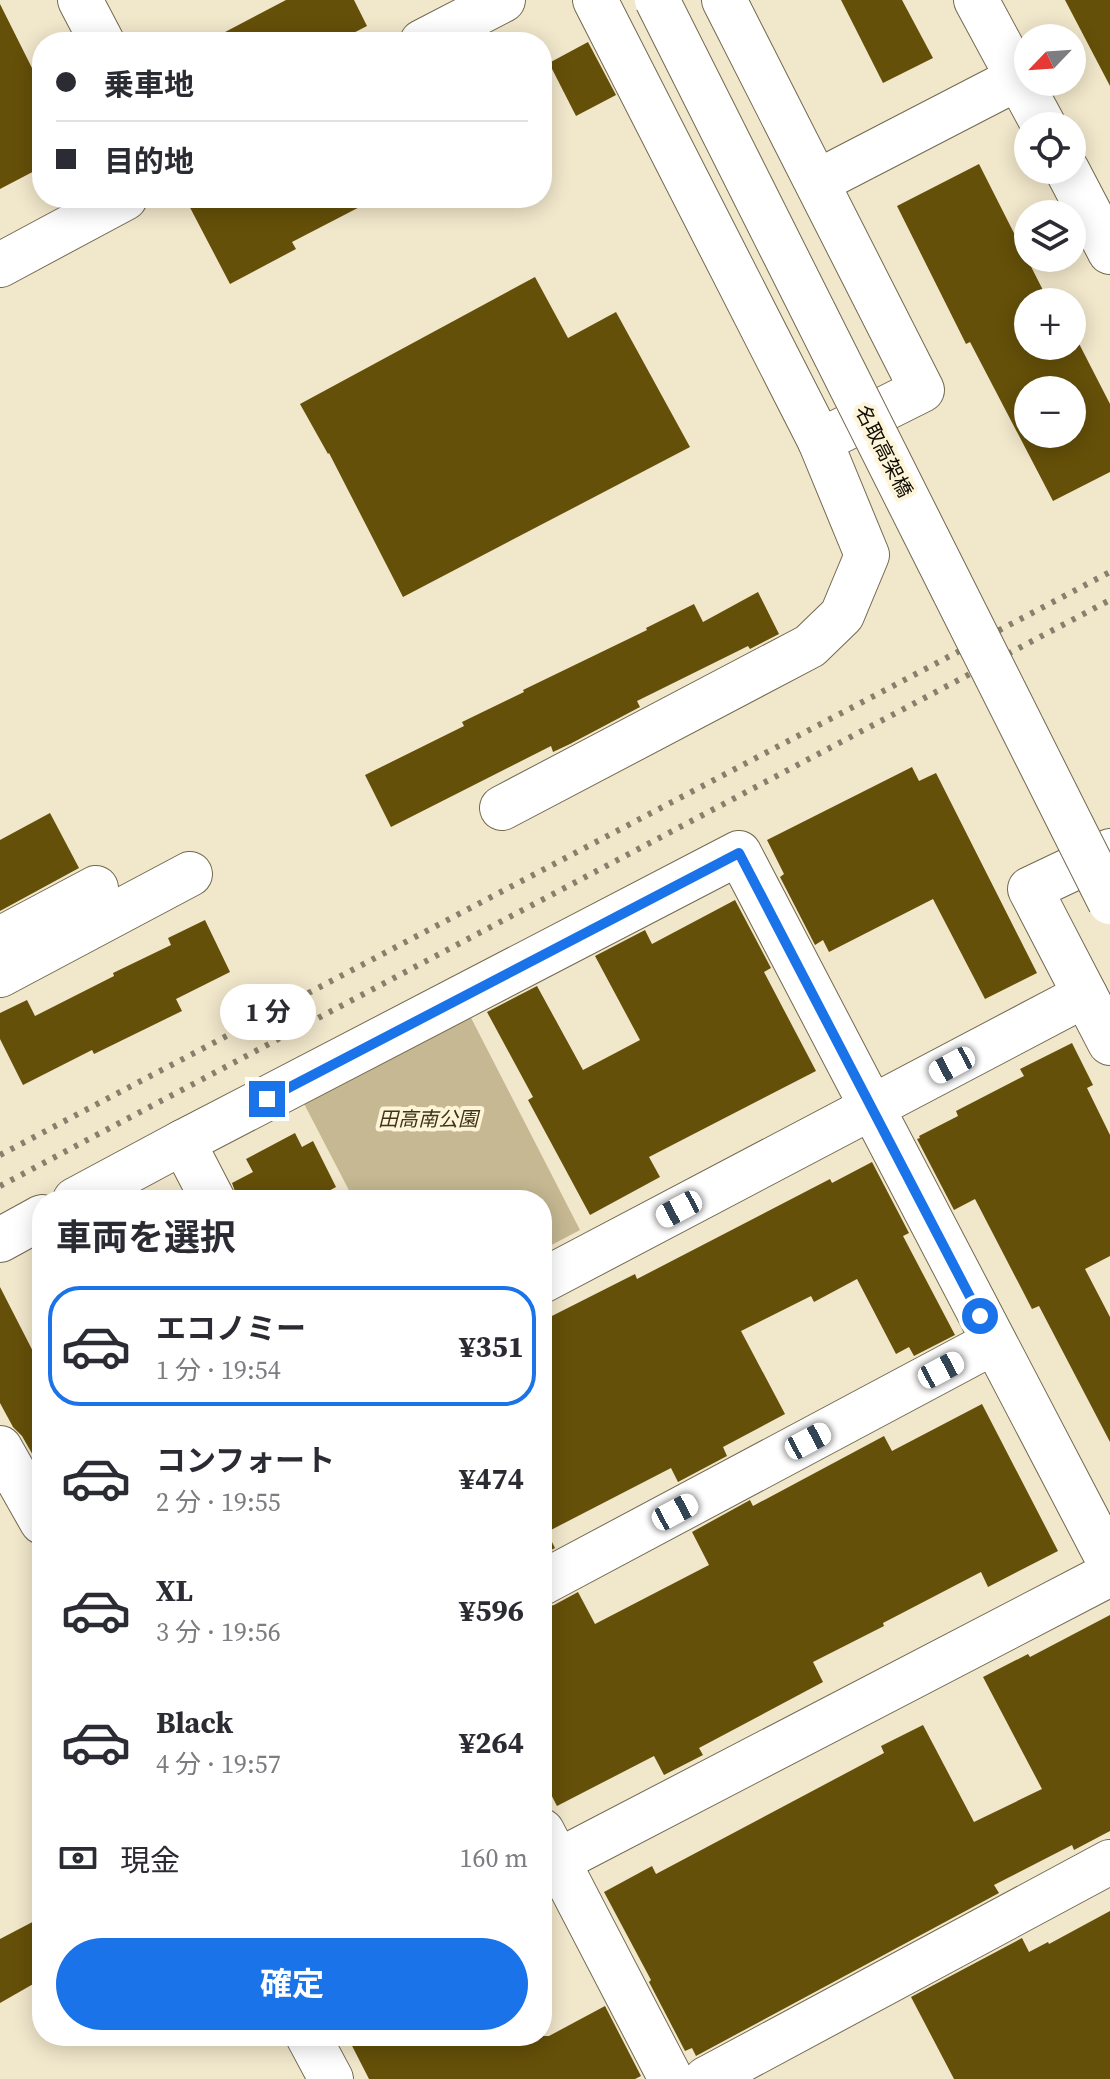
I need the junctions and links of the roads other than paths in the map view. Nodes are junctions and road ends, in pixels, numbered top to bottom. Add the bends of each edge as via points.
1 (80, 0) edge
2 (595, 0) edge
3 (657, 0) edge
4 (724, 0) edge
5 (976, 0) edge
6 (492, 2) edge
7 (97, 32) edge
8 (440, 32) edge
9 (1014, 71) edge
10 (1014, 80) edge
11 (817, 182) junction
12 (1074, 184) edge
13 (106, 208) edge
14 (1110, 252) edge
15 (0, 265) edge
16 (820, 441) junction
17 (502, 808) dead end
18 (1110, 851) edge
19 (190, 874) dead end
20 (96, 888) dead end
21 (1110, 902) edge
22 (0, 939) edge
23 (0, 975) edge
24 (1085, 995) junction
25 (1110, 1043) edge
26 (872, 1107) junction
27 (183, 1142) junction
28 (94, 1190) edge
29 (208, 1190) edge
30 (32, 1222) edge
31 (0, 1240) edge
32 (552, 1276) edge
33 (994, 1342) junction
34 (0, 1448) edge
35 (32, 1504) edge
36 (1110, 1563) edge
37 (1110, 1574) edge
38 (552, 1578) edge
39 (552, 1845) edge
40 (552, 1850) edge
41 (1110, 1862) edge
42 (313, 2046) edge
43 (331, 2079) edge
44 (671, 2079) edge
45 (706, 2079) edge

1 - 7 street
2 - 16 street
3 - 21 street, 名取高架橋, bridge
4 - 11 street
5 - 9 street
6 - 8 street
10 - 11 street
11 - 16 street via 922,390
12 - 14 street
13 - 15 street
16 - 17 street via 867,555 842,615 810,646
18 - 24 street via 1030,889
19 - 23 street
20 - 22 street
24 - 25 street
24 - 26 street
26 - 27 street via 739,853
26 - 32 street
26 - 33 street
27 - 28 street
27 - 29 street
30 - 31 street
33 - 36 street
33 - 38 street
34 - 35 street
37 - 39 street
40 - 44 street
41 - 45 street
42 - 43 street

